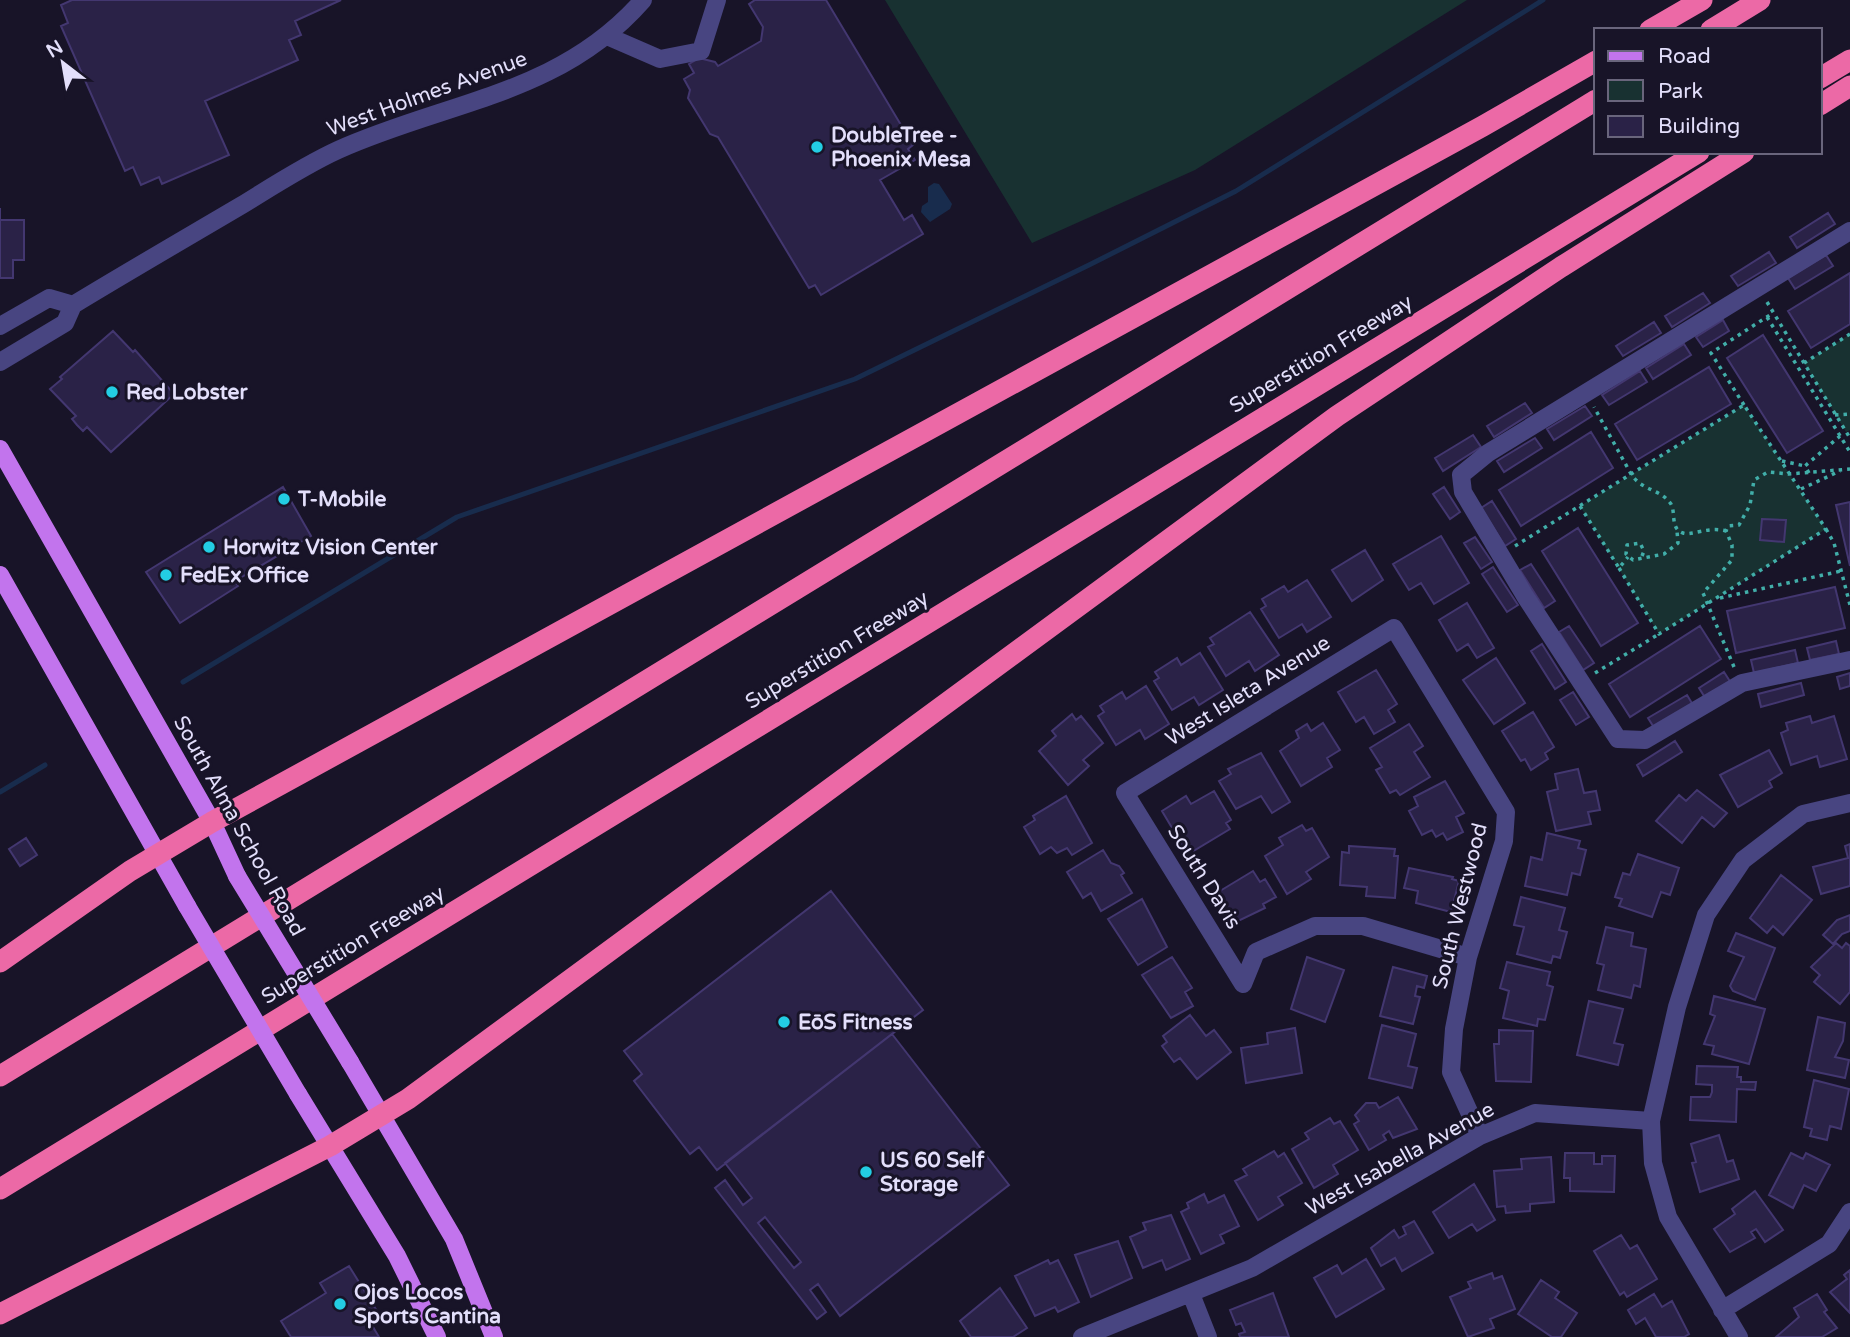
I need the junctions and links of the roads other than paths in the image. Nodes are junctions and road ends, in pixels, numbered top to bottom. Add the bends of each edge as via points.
1 (643, 0) edge
2 (717, 0) edge
3 (1702, 0) edge
4 (1760, 0) edge
5 (1653, 28) edge
6 (1714, 28) edge
7 (607, 36) junction
8 (1850, 60) edge
9 (1594, 62) edge
10 (1822, 77) edge
11 (1850, 86) edge
12 (1594, 101) edge
13 (1822, 104) edge
14 (1696, 154) edge
15 (1741, 154) edge
16 (1850, 231) edge
17 (73, 304) junction
18 (0, 326) edge
19 (0, 362) edge
20 (0, 449) edge
21 (0, 575) edge
22 (1394, 628) joint
23 (1850, 660) edge
24 (1125, 793) joint
25 (1850, 803) edge
26 (212, 822) junction
27 (158, 856) junction
28 (1468, 957) junction
29 (0, 962) edge
30 (0, 1076) edge
31 (382, 1112) junction
32 (1651, 1121) junction
33 (1480, 1136) junction
34 (330, 1146) junction
35 (0, 1189) edge
36 (1850, 1212) edge
37 (1191, 1294) junction
38 (1722, 1310) junction
39 (0, 1314) edge
40 (437, 1337) edge
41 (494, 1337) edge
42 (1082, 1337) edge
43 (1208, 1337) edge
44 (1739, 1337) edge

1 - 7 street, West Holmes Avenue
2 - 7 street via 701,51 660,59
3 - 5 highway
4 - 6 highway
7 - 17 street, West Holmes Avenue via 568,64 515,89 336,150
8 - 10 highway
9 - 26 highway
11 - 13 highway
12 - 30 highway
14 - 35 highway, Superstition Freeway
15 - 31 highway via 1338,416 408,1099
16 - 23 street via 1488,453 1461,475 1463,492 1618,739 1645,740 1742,683
17 - 18 street via 49,298
17 - 19 street, West Holmes Avenue via 65,323
20 - 26 main road, South Alma School Road
21 - 27 main road
22 - 24 street, West Isleta Avenue
22 - 28 street, South Westwood via 1506,812 1504,841
24 - 28 street, South Davis via 1243,984 1256,952 1315,926 1363,926
25 - 32 street via 1803,814 1743,860 1706,915 1677,1007
26 - 27 highway
26 - 31 main road, South Alma School Road, bridge via 237,876
27 - 29 highway
27 - 34 main road, bridge
28 - 33 street, South Westwood via 1451,1072
31 - 34 highway
31 - 41 main road, South Alma School Road via 454,1239
32 - 33 street, West Isabella Avenue via 1535,1114
32 - 38 street via 1653,1163 1668,1217
33 - 37 street, West Isabella Avenue via 1252,1268
34 - 39 highway
34 - 40 main road via 397,1256
36 - 38 street via 1829,1244
37 - 42 street, West Isabella Avenue
37 - 43 street
38 - 44 street

